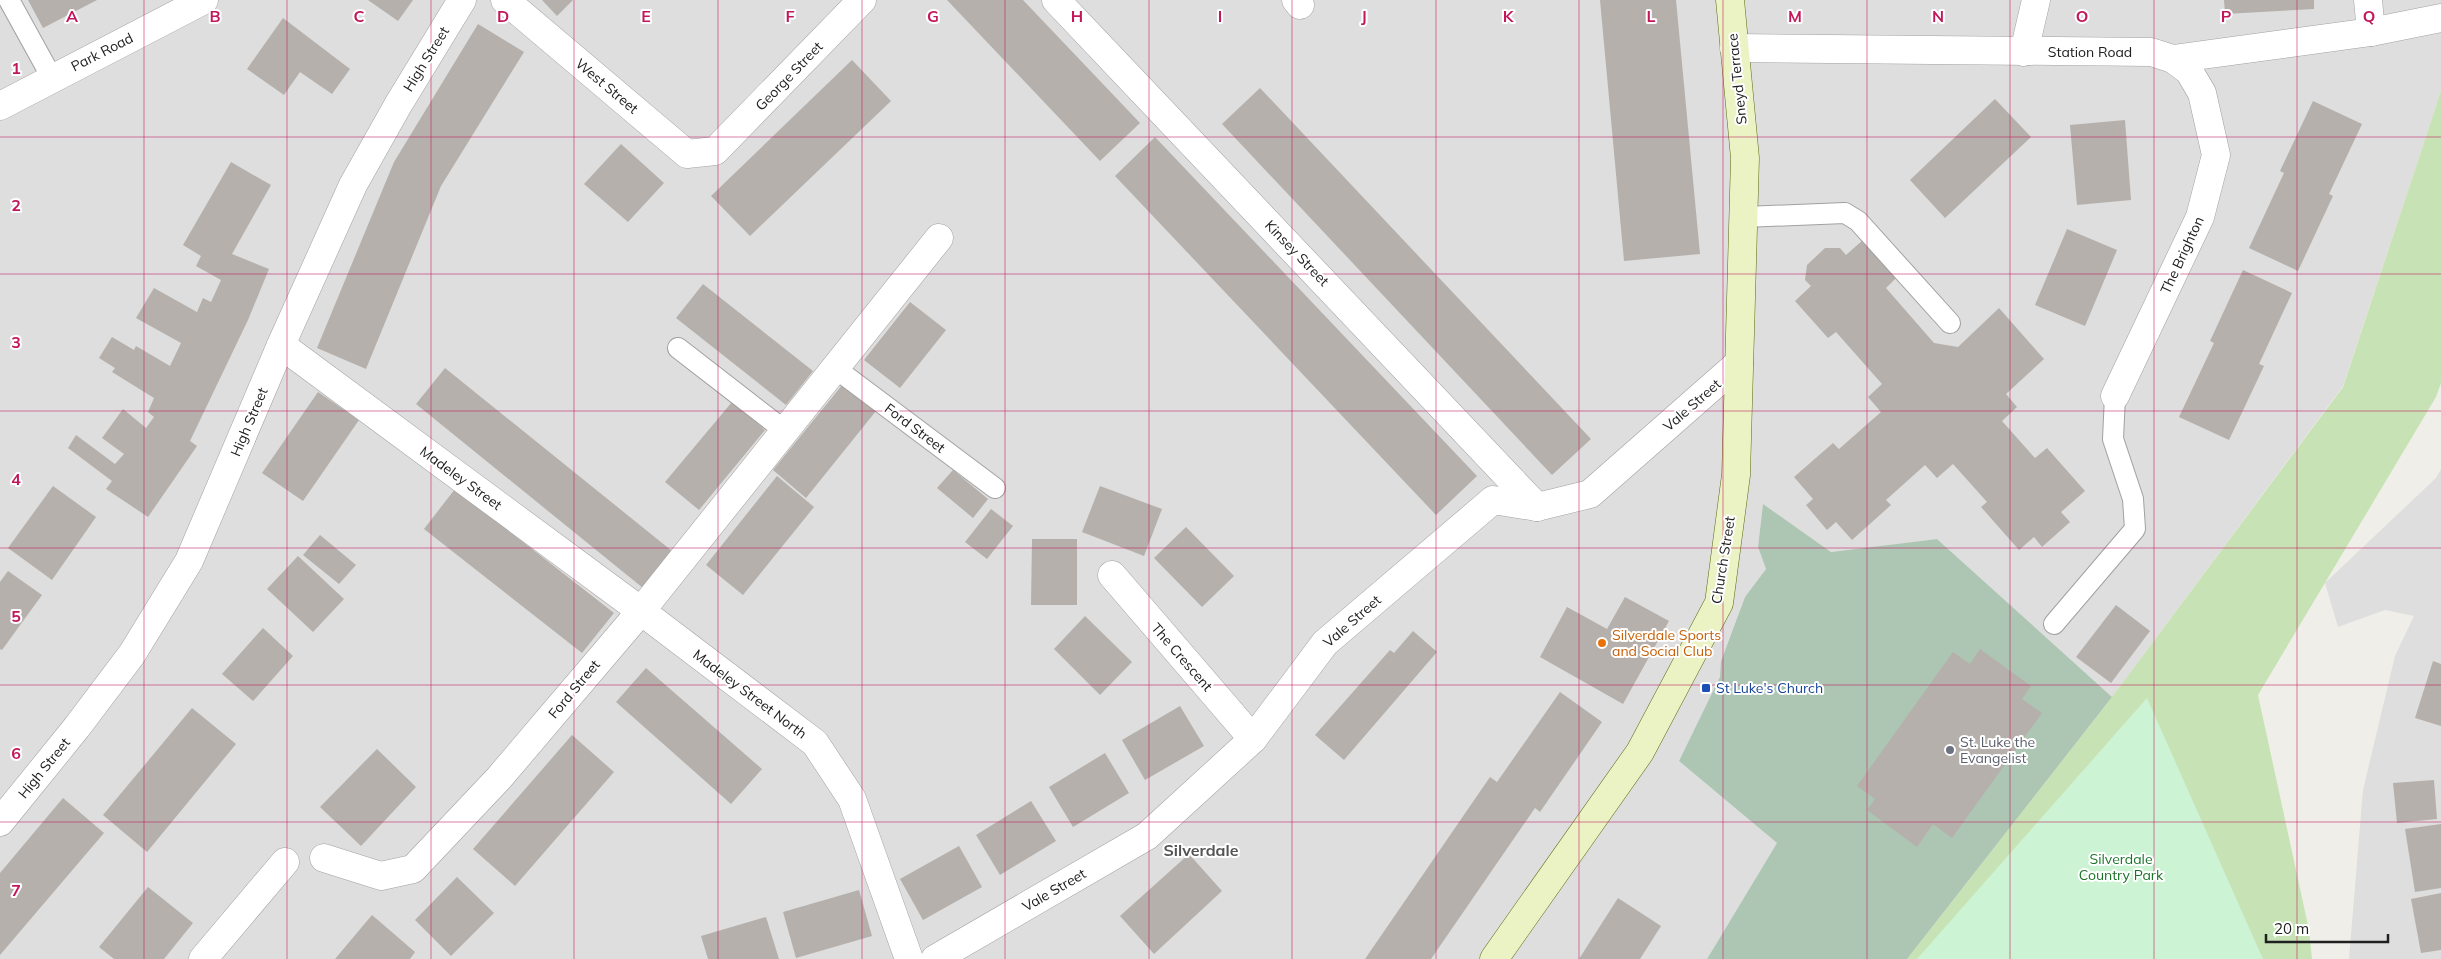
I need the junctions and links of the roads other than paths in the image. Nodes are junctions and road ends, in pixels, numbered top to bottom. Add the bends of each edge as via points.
1 (9, 0) edge
2 (204, 0) edge
3 (462, 0) edge
4 (505, 0) edge
5 (862, 0) edge
6 (1056, 0) edge
7 (1730, 0) edge
8 (2036, 0) edge
9 (2368, 0) edge
10 (2441, 18) edge
11 (2371, 32) junction
12 (1734, 48) junction
13 (2024, 52) junction
14 (2173, 59) junction
15 (52, 78) junction
16 (0, 106) edge
17 (715, 151) joint
18 (1746, 158) joint
19 (1744, 217) junction
20 (938, 238) dead end
21 (1950, 323) dead end
22 (281, 345) junction
23 (678, 348) dead end
24 (1739, 364) junction
25 (835, 368) junction
26 (2115, 396) joint
27 (785, 430) junction
28 (995, 488) dead end
29 (1537, 507) junction
30 (1112, 575) dead end
31 (641, 611) junction
32 (2054, 624) dead end
33 (1253, 739) junction
34 (0, 822) edge
35 (324, 858) dead end
36 (285, 862) dead end
37 (203, 959) edge
38 (909, 959) edge
39 (935, 959) edge
40 (1494, 959) edge

1 - 15 lane
2 - 15 street, Park Road
3 - 22 street, High Street via 354,185
4 - 17 street, West Street via 687,154
5 - 17 street, George Street
6 - 29 street, Kinsey Street
7 - 12 main road, Sneyd Terrace
8 - 13 street
9 - 11 street
10 - 11 street, Station Road
11 - 14 street, Station Road
12 - 13 street, Station Road
12 - 18 main road, Sneyd Terrace
13 - 14 street, Station Road via 2151,52
14 - 26 street, The Brighton via 2189,71 2202,94 2216,155 2200,217
15 - 16 street, Park Road
18 - 19 main road, Church Street
19 - 21 lane via 1845,213 1858,221
19 - 24 main road, Church Street
20 - 25 street, Ford Street
22 - 31 street, Madeley Street
22 - 34 street, High Street via 189,560 132,654
23 - 27 lane
24 - 29 street, Vale Street via 1590,494
24 - 40 main road, Church Street via 1736,475 1719,603 1640,752
25 - 27 street, Ford Street
25 - 28 lane, Ford Street
26 - 32 lane via 2113,439 2133,499 2135,529
27 - 31 street, Ford Street
29 - 33 street, Vale Street via 1493,500 1325,643
30 - 33 street, The Crescent
31 - 35 street, Ford Street via 499,778 413,869 381,876
31 - 38 street, Madeley Street North via 815,743 852,799
33 - 39 street, Vale Street via 1146,836
36 - 37 street

